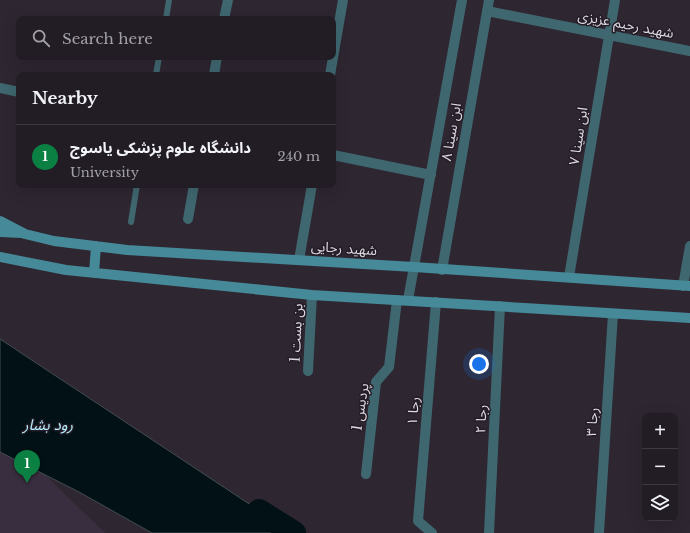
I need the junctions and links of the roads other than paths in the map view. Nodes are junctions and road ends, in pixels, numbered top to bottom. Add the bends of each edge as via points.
1 (169, 0) edge
2 (228, 0) edge
3 (343, 0) edge
4 (459, 0) edge
5 (489, 0) edge
6 (615, 0) edge
7 (487, 11) junction
8 (166, 16) edge
9 (225, 16) edge
10 (609, 35) junction
11 (336, 40) edge
12 (690, 51) edge
13 (158, 60) edge
14 (216, 60) edge
15 (333, 60) edge
16 (156, 72) edge
17 (214, 72) edge
18 (331, 72) edge
19 (0, 88) edge
20 (16, 91) edge
21 (336, 156) edge
22 (431, 175) junction
23 (137, 188) edge
24 (193, 188) edge
25 (311, 188) edge
26 (188, 219) dead end
27 (0, 221) edge
28 (131, 222) dead end
29 (0, 232) edge
30 (25, 234) junction
31 (96, 246) junction
32 (690, 246) edge
33 (0, 257) edge
34 (299, 260) junction
35 (414, 267) junction
36 (442, 270) junction
37 (94, 273) junction
38 (569, 277) junction
39 (686, 286) edge
40 (312, 295) junction
41 (397, 300) junction
42 (408, 300) junction
43 (436, 302) junction
44 (500, 306) junction
45 (613, 314) junction
46 (690, 318) edge
47 (308, 371) dead end
48 (366, 474) dead end
49 (432, 533) edge
50 (489, 533) edge
51 (599, 533) edge

1 - 8 lane
2 - 9 street
3 - 11 street
4 - 22 street, ابن سینا ۸
5 - 7 street, ابن سینا ۸
6 - 10 street, ابن سینا ۷
7 - 10 street, شهید رحیم عزیزی
7 - 36 street, ابن سینا ۸
10 - 12 street, شهید رحیم عزیزی
10 - 38 street, ابن سینا ۷
13 - 16 lane
14 - 17 street
15 - 18 street
19 - 20 street
21 - 22 street
22 - 35 street, ابن سینا ۸
23 - 28 lane
24 - 26 street
25 - 34 street
27 - 30 main road, شهید رجایی
29 - 30 main road
30 - 31 main road, شهید رجایی via 54,241
31 - 34 main road, شهید رجایی via 182,254
31 - 37 main road
32 - 39 street
33 - 37 main road
34 - 35 main road, شهید رجایی
35 - 36 main road, شهید رجایی
35 - 42 street, ابن سینا ۸
36 - 38 main road, شهید رجایی
37 - 40 main road
38 - 39 main road, شهید رجایی
40 - 41 main road
40 - 47 street, بن بست 1
41 - 42 main road
41 - 48 street, پردیس 1 via 389,367 376,382
42 - 43 main road
43 - 44 main road
43 - 49 street, رجا ۱ via 418,521
44 - 45 main road
44 - 50 street, رجا ۲
45 - 46 main road
45 - 51 street, رجا ۳

